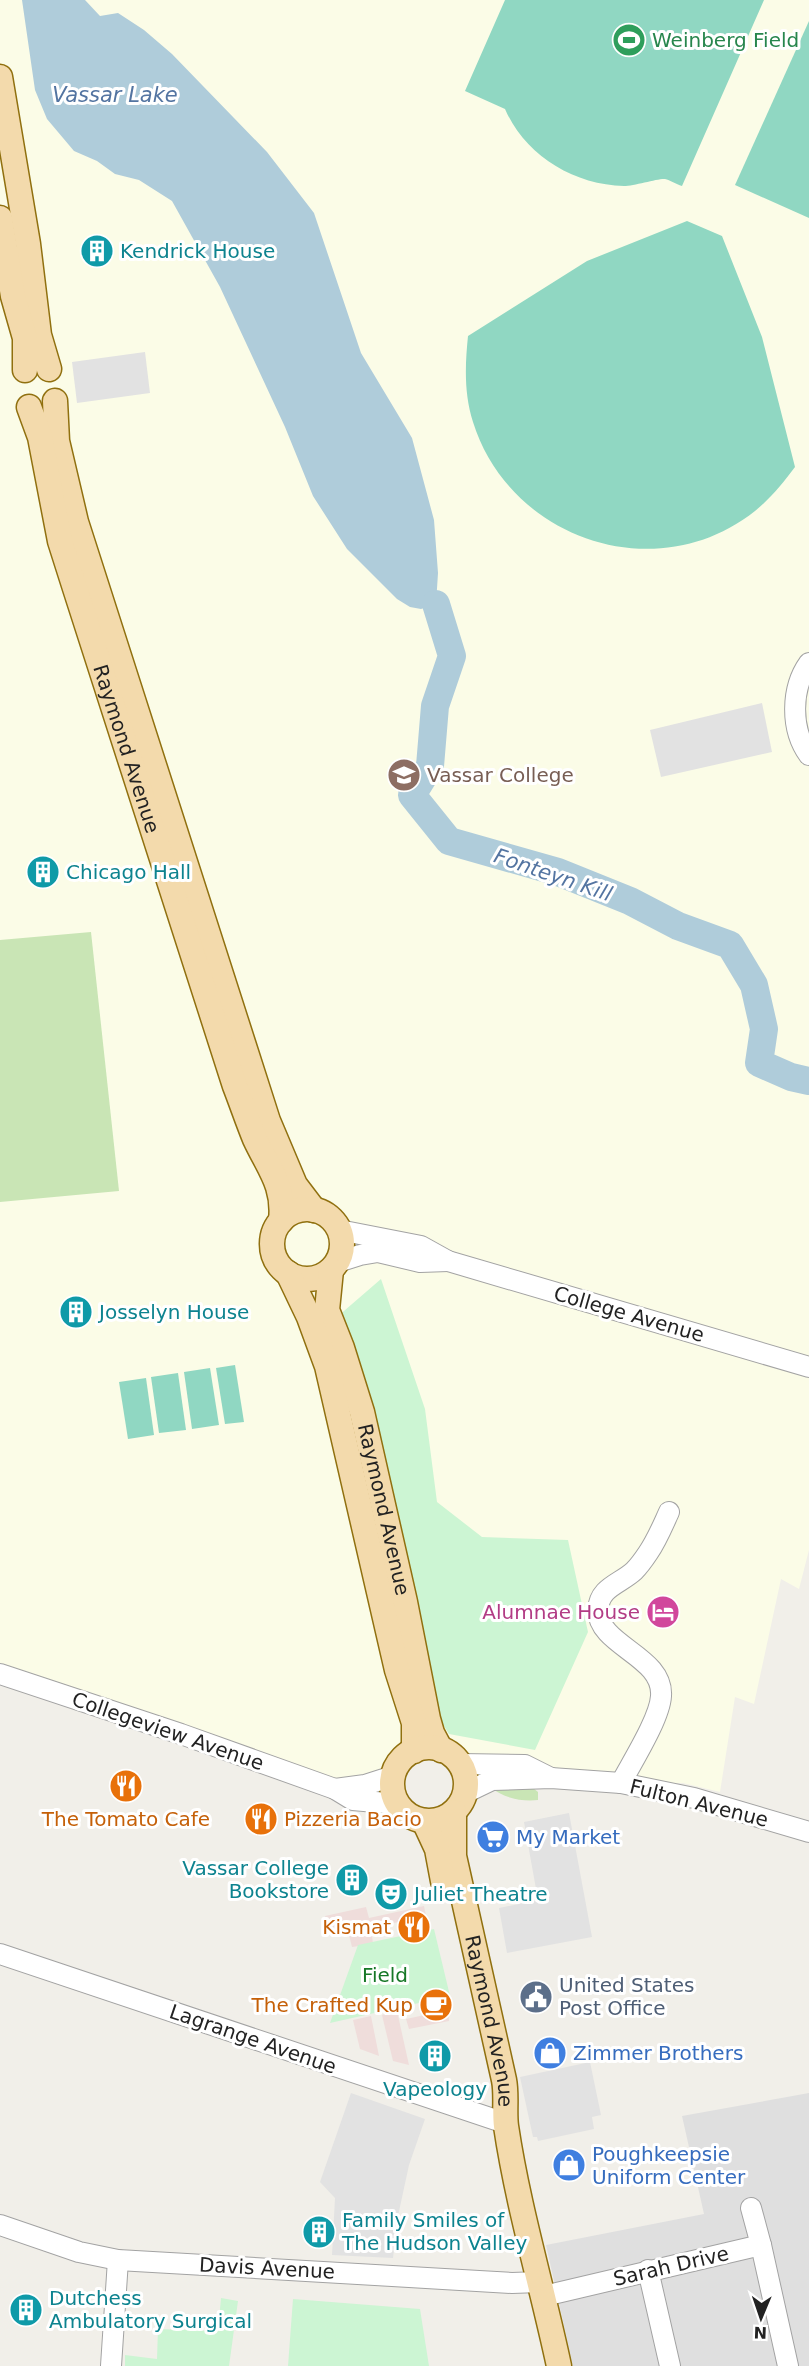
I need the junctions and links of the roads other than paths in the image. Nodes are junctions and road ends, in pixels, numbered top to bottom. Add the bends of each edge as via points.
1 (0, 77) edge
2 (0, 218) edge
3 (49, 369) junction
4 (24, 370) junction
5 (55, 401) junction
6 (29, 408) junction
7 (809, 663) edge
8 (809, 755) edge
9 (314, 1210) junction
10 (281, 1221) junction
11 (339, 1230) junction
12 (448, 1261) junction
13 (334, 1266) junction
14 (288, 1273) junction
15 (809, 1367) edge
16 (669, 1512) dead end
17 (0, 1674) edge
18 (414, 1751) junction
19 (451, 1757) junction
20 (393, 1776) junction
21 (551, 1778) junction
22 (621, 1784) junction
23 (335, 1789) junction
24 (459, 1802) junction
25 (397, 1804) junction
26 (424, 1821) junction
27 (809, 1832) edge
28 (0, 1954) edge
29 (505, 2123) junction
30 (751, 2208) dead end
31 (0, 2225) edge
32 (761, 2245) junction
33 (118, 2260) junction
34 (648, 2270) junction
35 (542, 2289) junction
36 (111, 2366) edge
37 (559, 2366) edge
38 (670, 2366) edge
39 (788, 2366) edge

1 - 3 main road, Raymond Avenue via 39,335
2 - 4 main road, Raymond Avenue via 13,296 25,338
3 - 4 main road via 37,366
3 - 5 main road, Raymond Avenue via 59,387
4 - 6 main road, Raymond Avenue via 16,389
5 - 6 main road via 46,408
5 - 9 main road, Raymond Avenue via 57,441 76,522 140,722 268,1121 296,1185
6 - 10 main road, Raymond Avenue via 40,437 60,541 235,1086 280,1189
7 - 8 street via 798,689 795,710 795,724
9 - 10 main road via 302,1210
9 - 11 main road via 329,1217
10 - 14 main road via 273,1249 275,1258
11 - 12 street, College Avenue via 421,1246
11 - 13 main road via 342,1252
12 - 13 street, College Avenue via 420,1262 378,1252
12 - 15 street, College Avenue
13 - 14 main road via 310,1279
13 - 19 main road, Raymond Avenue via 327,1310 362,1412 428,1719
14 - 18 main road, Raymond Avenue via 327,1366 397,1670 414,1723
16 - 22 street via 649,1552 633,1571 605,1591 598,1611 605,1628 653,1670 661,1688 657,1712
17 - 23 street, Collegeview Avenue
18 - 19 main road via 428,1748
18 - 20 main road via 400,1761
19 - 21 street, Fulton Avenue via 525,1765
19 - 24 main road via 465,1778
20 - 23 street, Collegeview Avenue
20 - 25 main road
21 - 22 street, Fulton Avenue
21 - 24 street, Fulton Avenue via 492,1780
22 - 27 street, Fulton Avenue via 694,1798
23 - 25 street, Collegeview Avenue via 353,1800
24 - 26 main road via 445,1818
24 - 29 main road, Raymond Avenue via 454,1856 504,2077
25 - 26 main road via 404,1812
26 - 29 main road, Raymond Avenue via 437,1849 492,2098
28 - 29 street, Lagrange Avenue
29 - 35 main road, Raymond Avenue
30 - 32 street
31 - 33 street, Davis Avenue via 79,2252
32 - 34 street, Sarah Drive
32 - 39 street
33 - 35 street, Davis Avenue via 489,2281
33 - 36 street
34 - 35 street, Sarah Drive
34 - 38 street
35 - 37 main road, Raymond Avenue

